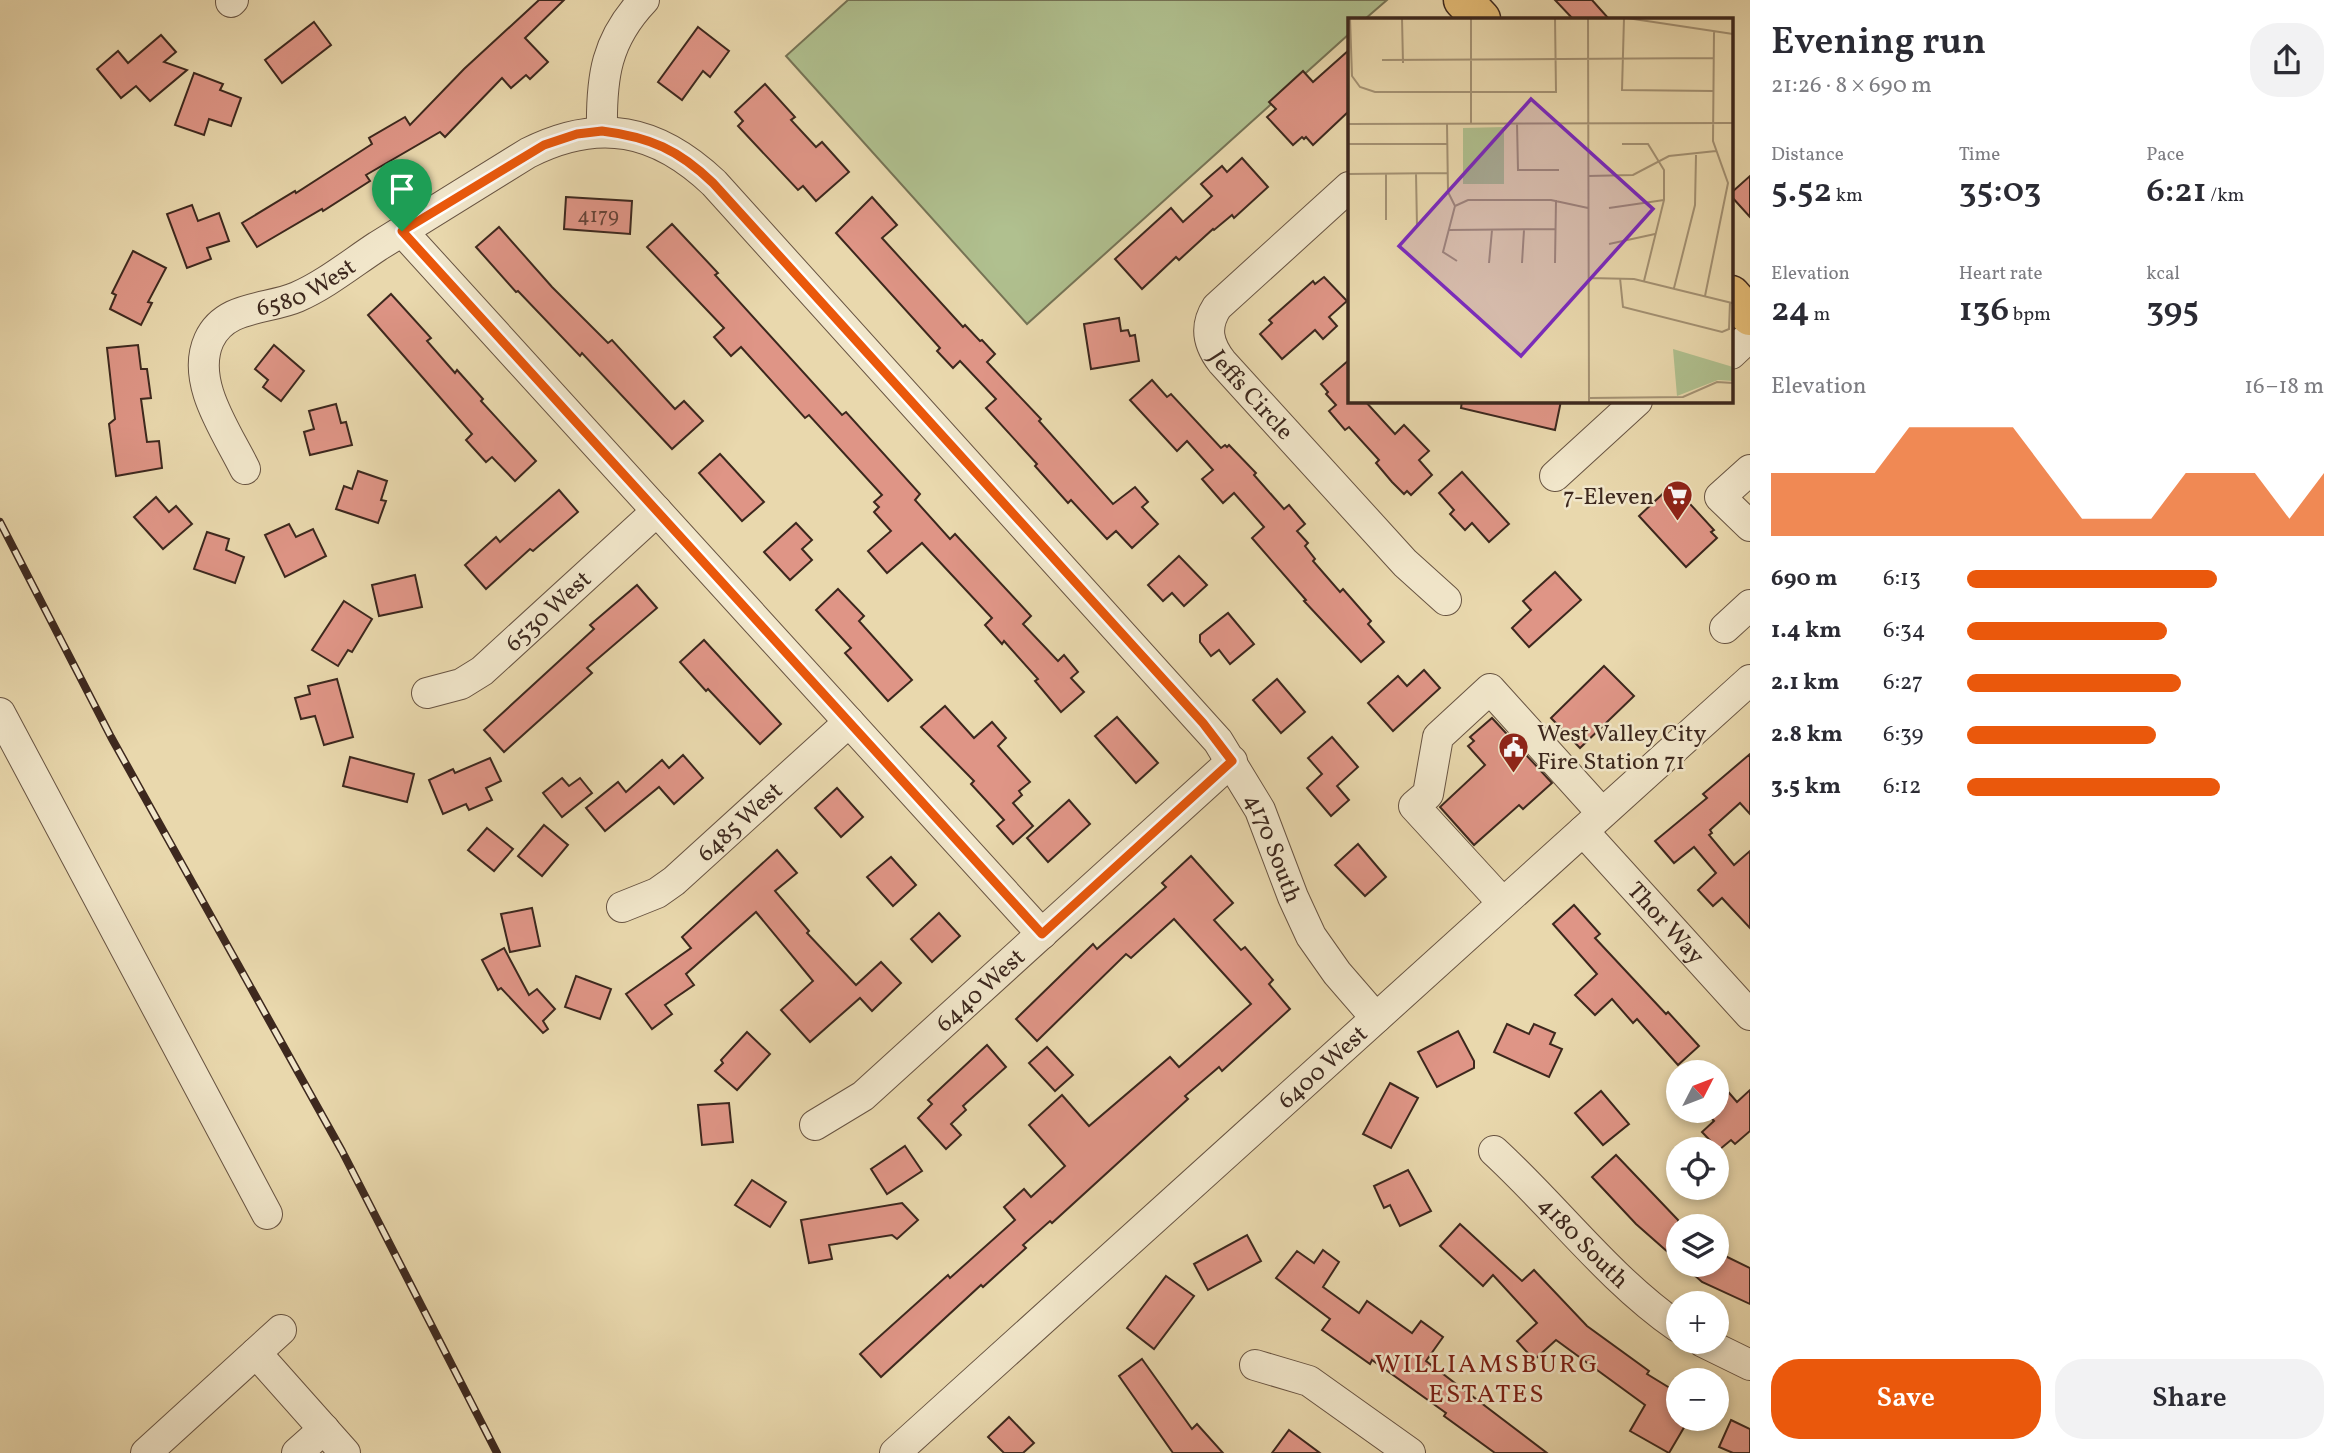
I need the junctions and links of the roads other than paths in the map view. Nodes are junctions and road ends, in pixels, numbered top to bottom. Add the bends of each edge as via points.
1 (644, 0) edge
2 (1463, 0) edge
3 (1480, 18) edge
4 (602, 131) junction
5 (1348, 188) edge
6 (402, 231) junction
7 (1732, 296) edge
8 (1750, 316) edge
9 (1750, 336) edge
10 (1732, 353) edge
11 (1636, 402) edge
12 (245, 469) dead end
13 (1750, 470) edge
14 (1555, 476) dead end
15 (657, 511) junction
16 (1750, 526) edge
17 (1446, 600) dead end
18 (1750, 605) edge
19 (1725, 628) dead end
20 (1750, 680) edge
21 (427, 693) dead end
22 (0, 713) edge
23 (849, 722) junction
24 (1232, 761) junction
25 (1592, 822) junction
26 (1503, 903) junction
27 (622, 907) dead end
28 (1042, 934) junction
29 (1750, 1015) edge
30 (1376, 1018) junction
31 (815, 1125) dead end
32 (1494, 1151) dead end
33 (267, 1213) dead end
34 (1666, 1318) edge
35 (281, 1329) dead end
36 (256, 1353) junction
37 (1728, 1354) edge
38 (1255, 1365) dead end
39 (1750, 1365) edge
40 (324, 1429) junction
41 (913, 1447) edge
42 (146, 1453) edge
43 (297, 1453) edge
44 (345, 1453) edge
45 (1410, 1453) edge

1 - 4 street via 621,29 607,61
2 - 3 main road
4 - 6 street, 6580 West via 544,145
4 - 24 street, 4170 South via 667,148 713,183 1203,723
5 - 17 street, Jeffs Circle via 1222,302 1210,319 1208,337 1231,372 1405,564
6 - 12 street, 6580 West via 299,296 236,314 215,330 205,352 204,379
6 - 15 street
7 - 8 main road
9 - 10 street
11 - 14 street
13 - 16 street via 1720,497
15 - 21 street, 6530 West via 482,671 461,684
15 - 23 street
18 - 19 street
20 - 25 street, 6400 West
22 - 33 street
23 - 27 street, 6485 West via 674,881
23 - 28 street
24 - 28 street, 6440 West
24 - 30 street, 4170 South via 1260,810 1311,936
25 - 26 street, 6400 West
25 - 26 street, Thor Way via 1490,690 1472,705 1438,737 1428,794 1415,806
25 - 29 street, Thor Way
26 - 30 street, 6400 West
28 - 31 street, 6440 West via 863,1096
30 - 41 street, 6400 West
32 - 34 street, 4180 South via 1531,1184 1626,1287
35 - 36 street
36 - 40 street
36 - 42 street
37 - 39 street
38 - 45 street via 1310,1381
40 - 43 street
40 - 44 street

